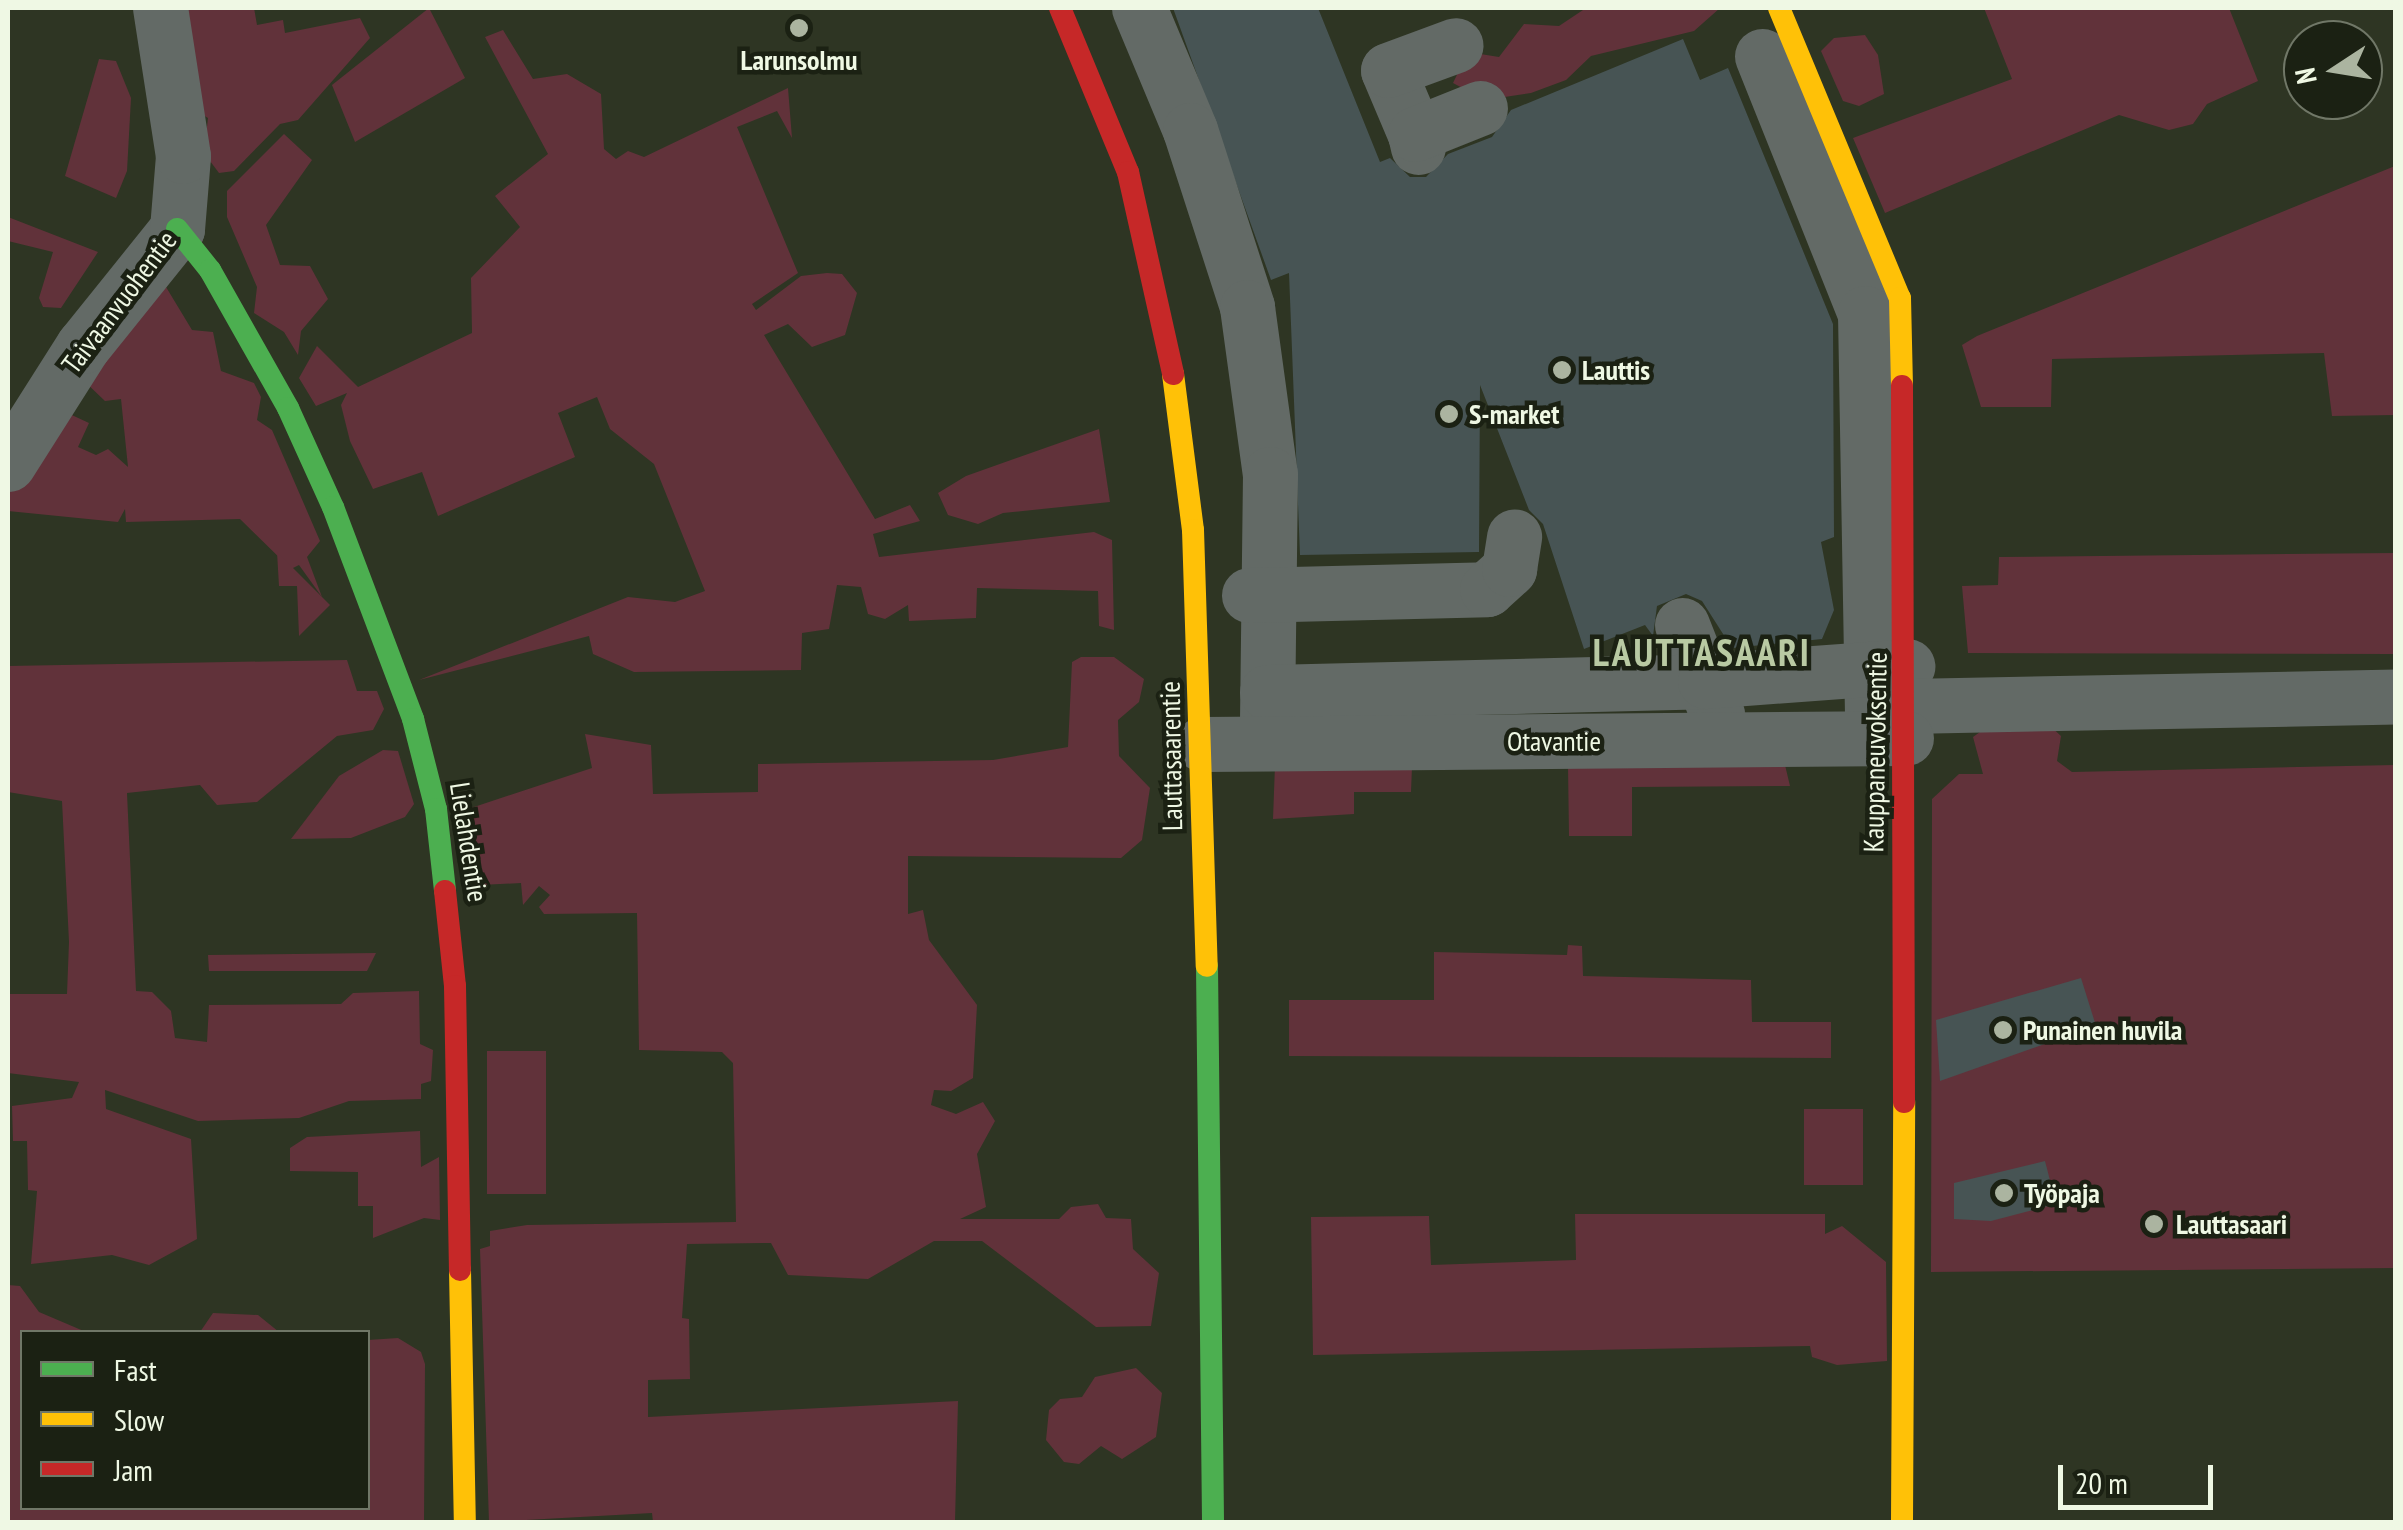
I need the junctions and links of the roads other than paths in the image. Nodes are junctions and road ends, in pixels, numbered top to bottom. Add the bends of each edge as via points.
1 (160, 8) edge
2 (1060, 8) edge
3 (1140, 8) edge
4 (1771, 32) edge
5 (1456, 45) dead end
6 (1480, 108) dead end
7 (177, 230) junction
8 (8, 464) edge
9 (1514, 536) dead end
10 (1257, 595) junction
11 (1682, 625) dead end
12 (1381, 646) junction
13 (1706, 680) junction
14 (2396, 697) edge
15 (1893, 698) junction
16 (1727, 740) junction
17 (1202, 744) junction
18 (465, 1522) edge
19 (1214, 1522) edge
20 (1902, 1522) edge

1 - 7 street, Taivaanvuohentie via 183,156
2 - 17 street, Lauttasaarentie via 1128,172 1166,314 1193,530
3 - 10 street via 1264,299 1270,474
4 - 15 street via 1865,313
5 - 6 street via 1388,70 1416,140
7 - 8 street, Taivaanvuohentie via 83,346
7 - 18 street, Lielahdentie via 210,270 288,408 333,507 413,719 436,810 456,986
9 - 12 street via 1509,569 1486,589
10 - 12 street
10 - 12 street via 1267,706
11 - 13 street
12 - 13 street
13 - 15 street
13 - 16 street
14 - 15 street, Otavantie
15 - 16 street, Otavantie
15 - 20 street, Kauppaneuvoksentie
16 - 17 street, Otavantie
17 - 19 street, Lauttasaarentie

